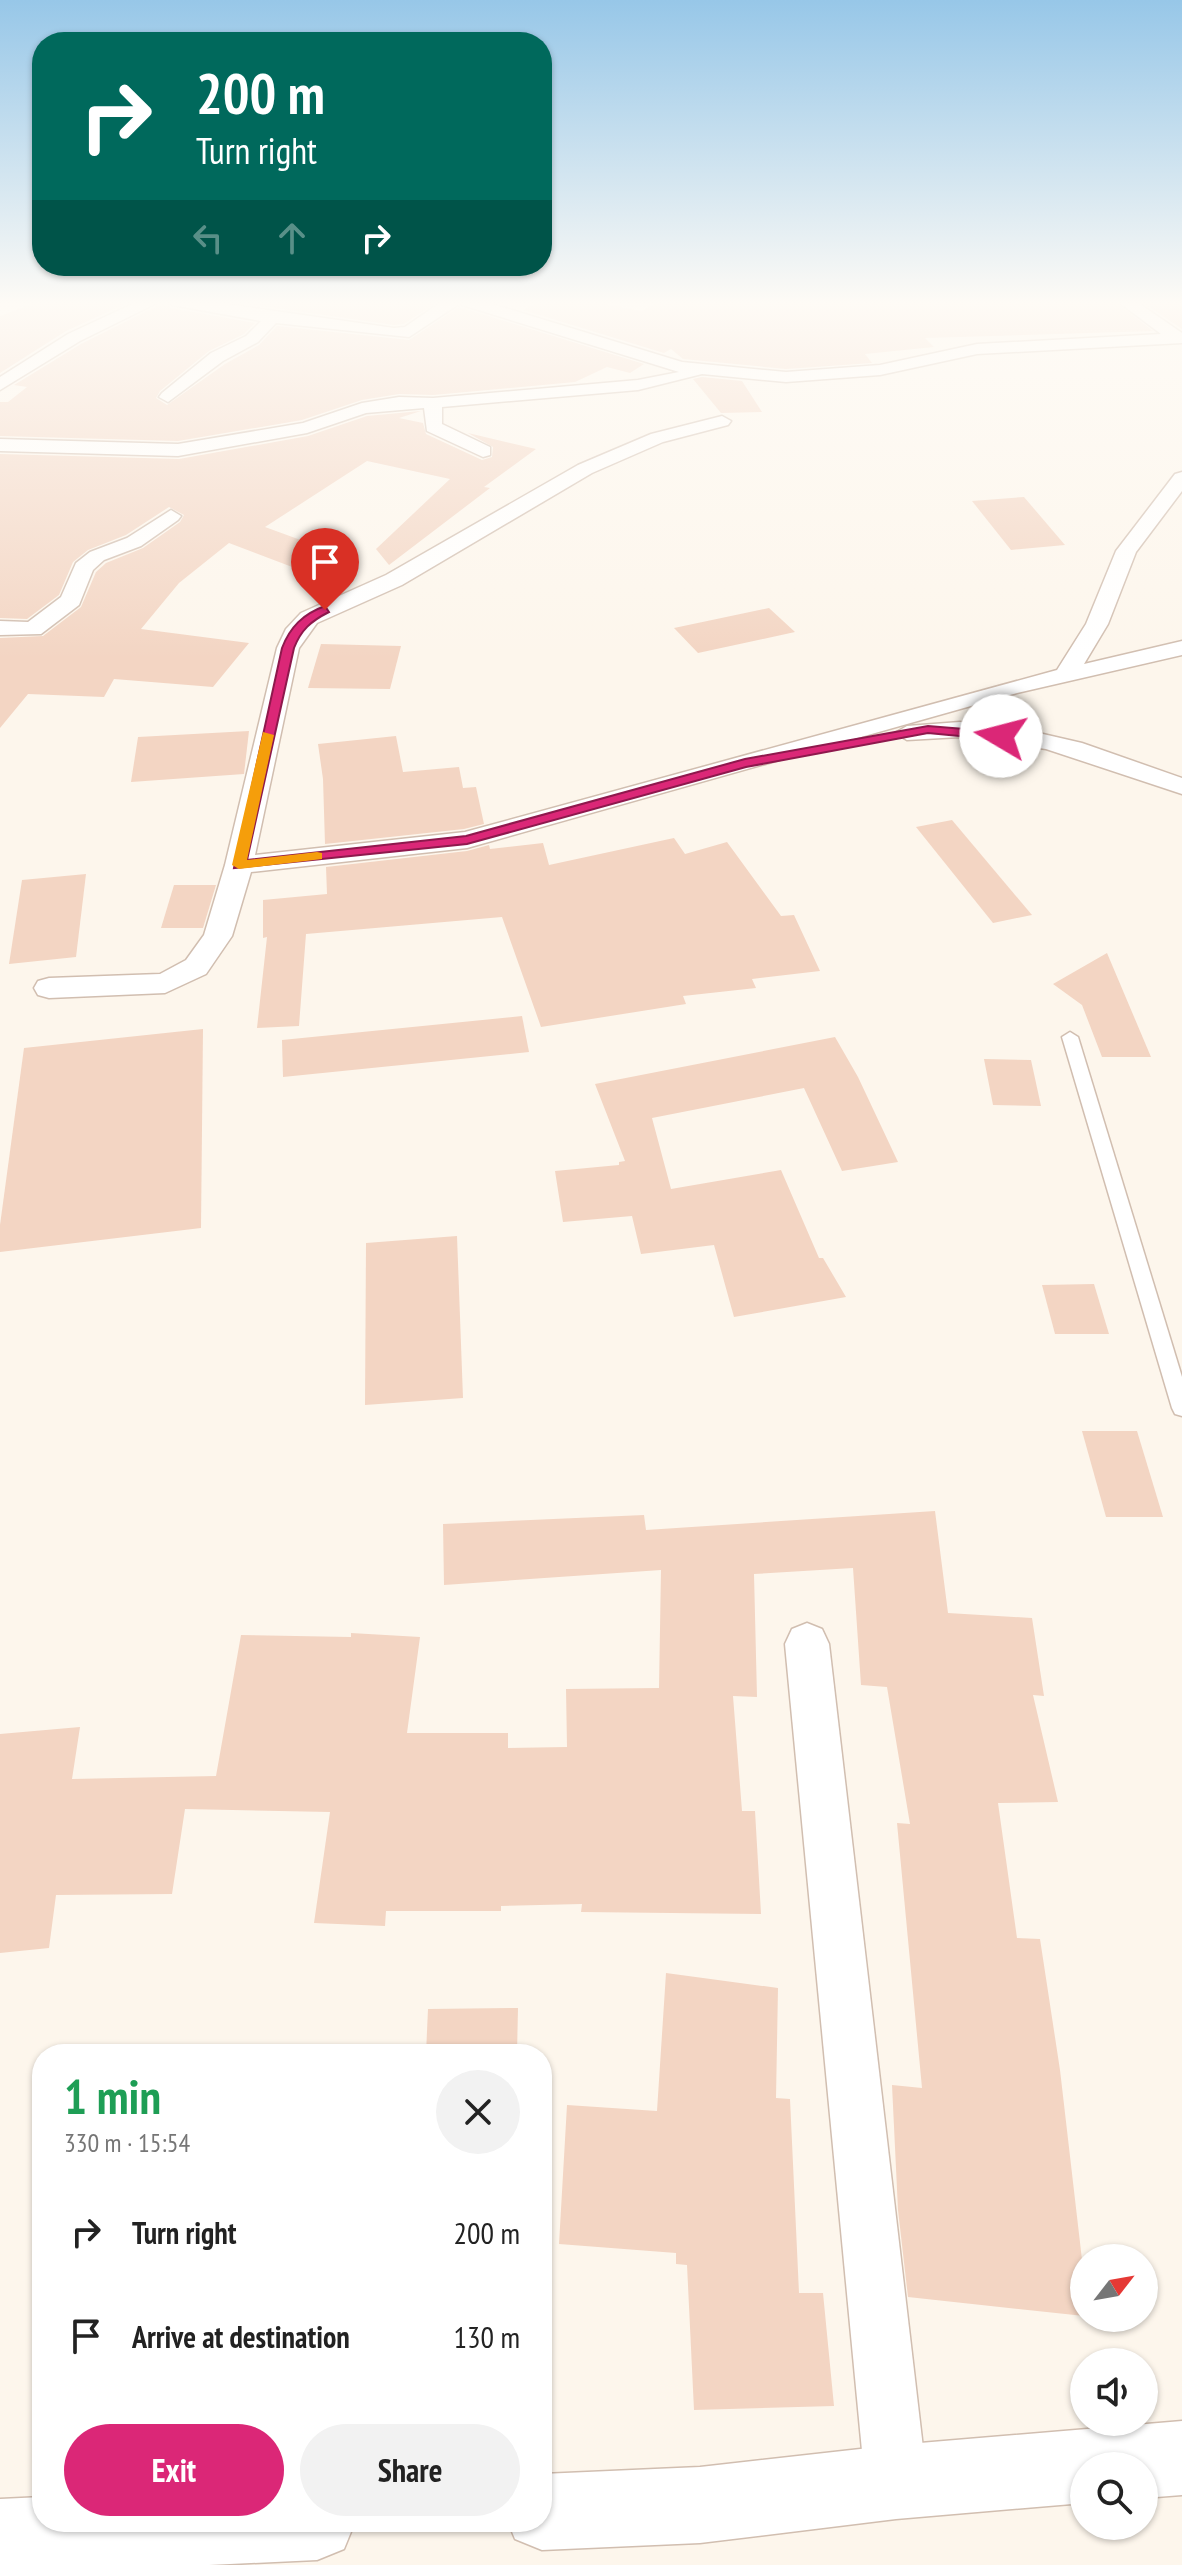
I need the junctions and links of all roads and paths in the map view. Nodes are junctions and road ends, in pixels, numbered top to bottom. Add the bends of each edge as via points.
1 (330, 420) edge
2 (433, 420) edge
3 (722, 421) dead end
4 (0, 445) edge
5 (483, 451) dead end
6 (1182, 478) edge
7 (171, 516) dead end
8 (0, 628) edge
9 (1182, 648) edge
10 (1064, 677) junction
11 (745, 763) junction
12 (1182, 786) edge
13 (239, 865) junction
14 (49, 988) dead end
15 (1070, 1037) dead end
16 (1182, 1408) edge
17 (807, 1644) dead end
18 (1182, 2458) edge
19 (1158, 2460) edge
20 (1070, 2467) edge
21 (896, 2482) junction
22 (552, 2512) edge
23 (240, 2532) edge
24 (0, 2537) edge

1 - 4 street via 178,450
2 - 5 street via 433,427
3 - 13 street via 657,438 585,469 394,580 309,618 288,648
6 - 10 street via 1126,551 1097,624
7 - 8 street via 83,567 71,600 33,629
9 - 10 street
10 - 11 street
11 - 12 street via 951,729 1054,744
11 - 13 street via 467,840
13 - 14 street via 218,936 196,967 165,983
15 - 16 lane
17 - 21 street
18 - 19 street
20 - 21 street
21 - 22 street via 700,2505
23 - 24 street via 178,2540

